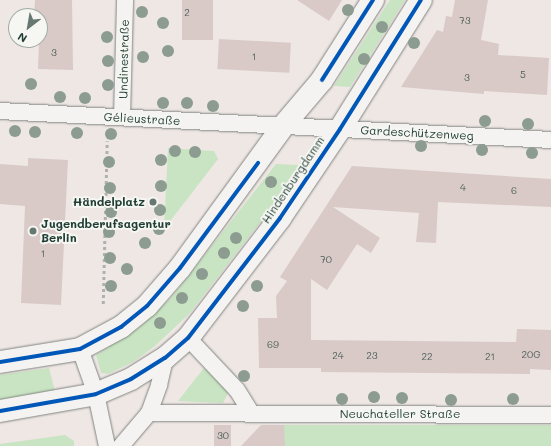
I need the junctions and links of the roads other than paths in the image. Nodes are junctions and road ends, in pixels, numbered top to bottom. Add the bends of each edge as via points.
1 (125, 0) edge
2 (373, 0) edge
3 (421, 0) edge
4 (0, 111) edge
5 (122, 117) junction
6 (283, 126) junction
7 (340, 129) junction
8 (551, 140) edge
9 (188, 338) junction
10 (80, 350) junction
11 (165, 358) junction
12 (0, 362) edge
13 (96, 394) junction
14 (0, 411) edge
15 (250, 411) junction
16 (149, 413) junction
17 (551, 415) edge
18 (107, 446) edge
19 (121, 446) edge

1 - 5 street, Undinestraße
2 - 6 main road via 322,80
3 - 7 main road, Hindenburgdamm
4 - 5 street, Gélieustraße
5 - 6 street, Gélieustraße
6 - 7 street, Gardeschützenweg
6 - 10 main road via 180,268 147,306 121,327
7 - 8 street, Gardeschützenweg
7 - 9 main road, Hindenburgdamm via 280,218
9 - 11 main road, Hindenburgdamm
9 - 15 street via 237,390
10 - 12 main road
10 - 13 street
11 - 13 main road, Hindenburgdamm via 131,379
11 - 16 street via 160,385
13 - 14 main road, Hindenburgdamm via 40,406
13 - 18 street
15 - 16 street, Neuchateller Straße
15 - 17 street, Neuchateller Straße
16 - 19 street

